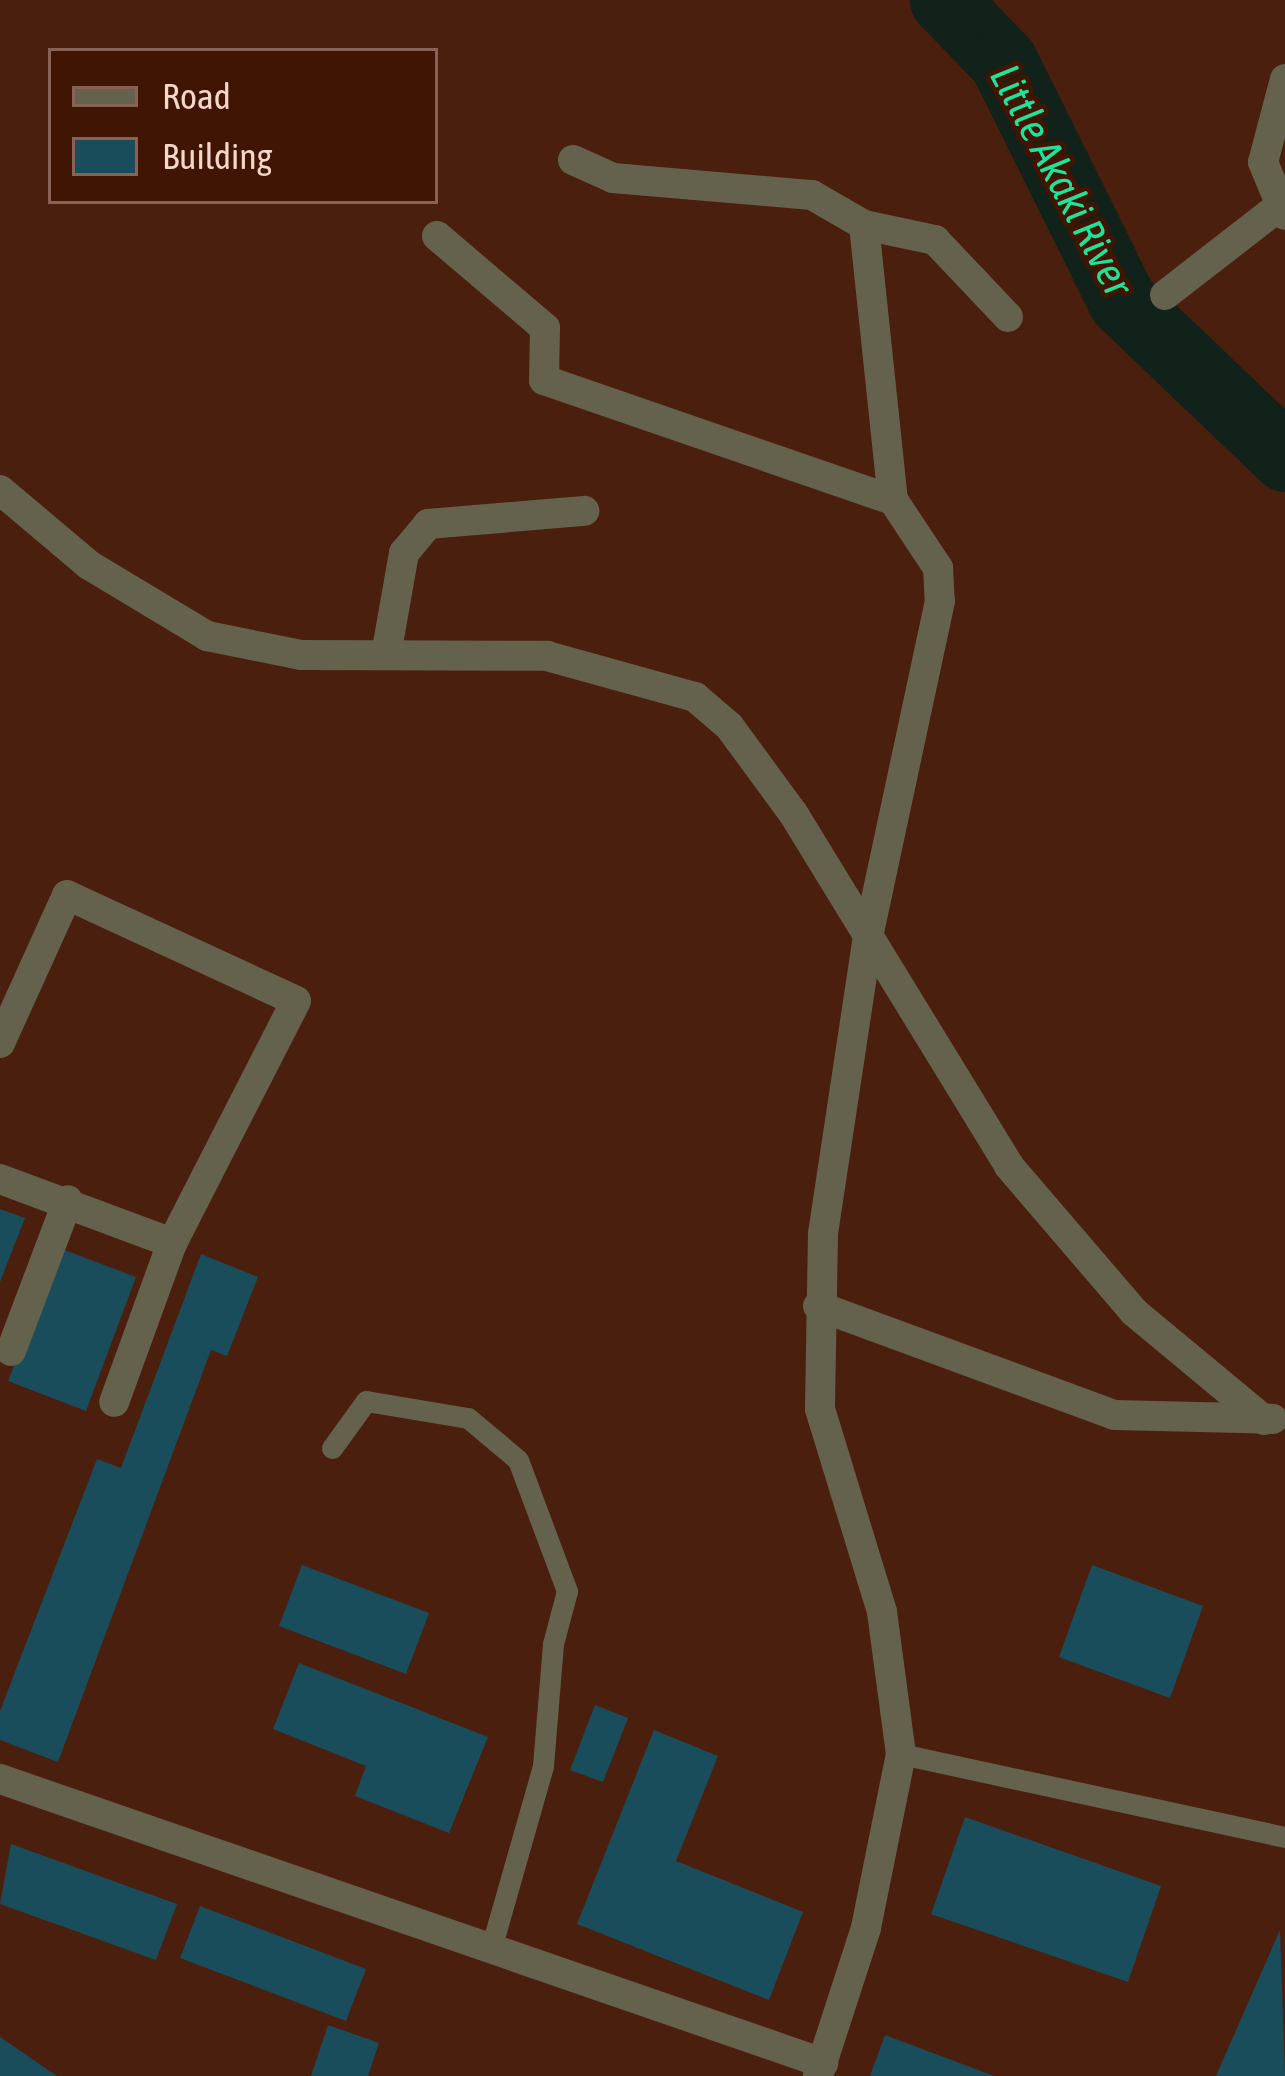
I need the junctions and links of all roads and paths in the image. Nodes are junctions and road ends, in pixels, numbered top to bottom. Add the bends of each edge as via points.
1 (1285, 79) edge
2 (573, 160) dead end
3 (1280, 212) edge
4 (864, 225) junction
5 (437, 236) dead end
6 (1165, 295) dead end
7 (1008, 317) dead end
8 (0, 490) edge
9 (893, 500) junction
10 (584, 512) dead end
11 (386, 656) junction
12 (868, 937) junction
13 (0, 1043) edge
14 (0, 1180) edge
15 (68, 1200) junction
16 (172, 1243) junction
17 (818, 1306) junction
18 (11, 1351) dead end
19 (114, 1402) dead end
20 (1275, 1419) edge
21 (332, 1448) dead end
22 (901, 1754) junction
23 (0, 1779) edge
24 (1285, 1838) edge
25 (491, 1949) junction
26 (820, 2070) edge

1 - 3 street via 1263,162
2 - 4 street via 613,178 812,195
3 - 6 street
4 - 7 street via 935,240
4 - 9 street
5 - 9 street via 545,328 542,368 555,387
8 - 11 street via 89,565 207,636 262,652
9 - 12 street via 927,542 940,601
10 - 11 street via 428,524 404,553
11 - 12 street via 547,656 695,697 730,726 794,813
12 - 17 street
12 - 20 street via 1009,1166 1134,1312
13 - 16 street via 67,896 293,994 296,1011
14 - 15 street
15 - 16 street
15 - 18 street
16 - 19 street
17 - 20 street via 1114,1415
17 - 22 street via 827,1448 882,1612
21 - 25 lane via 366,1401 468,1418 518,1460 567,1591 553,1644 543,1766
22 - 24 lane
22 - 26 street via 866,1928
23 - 25 street
25 - 26 street

